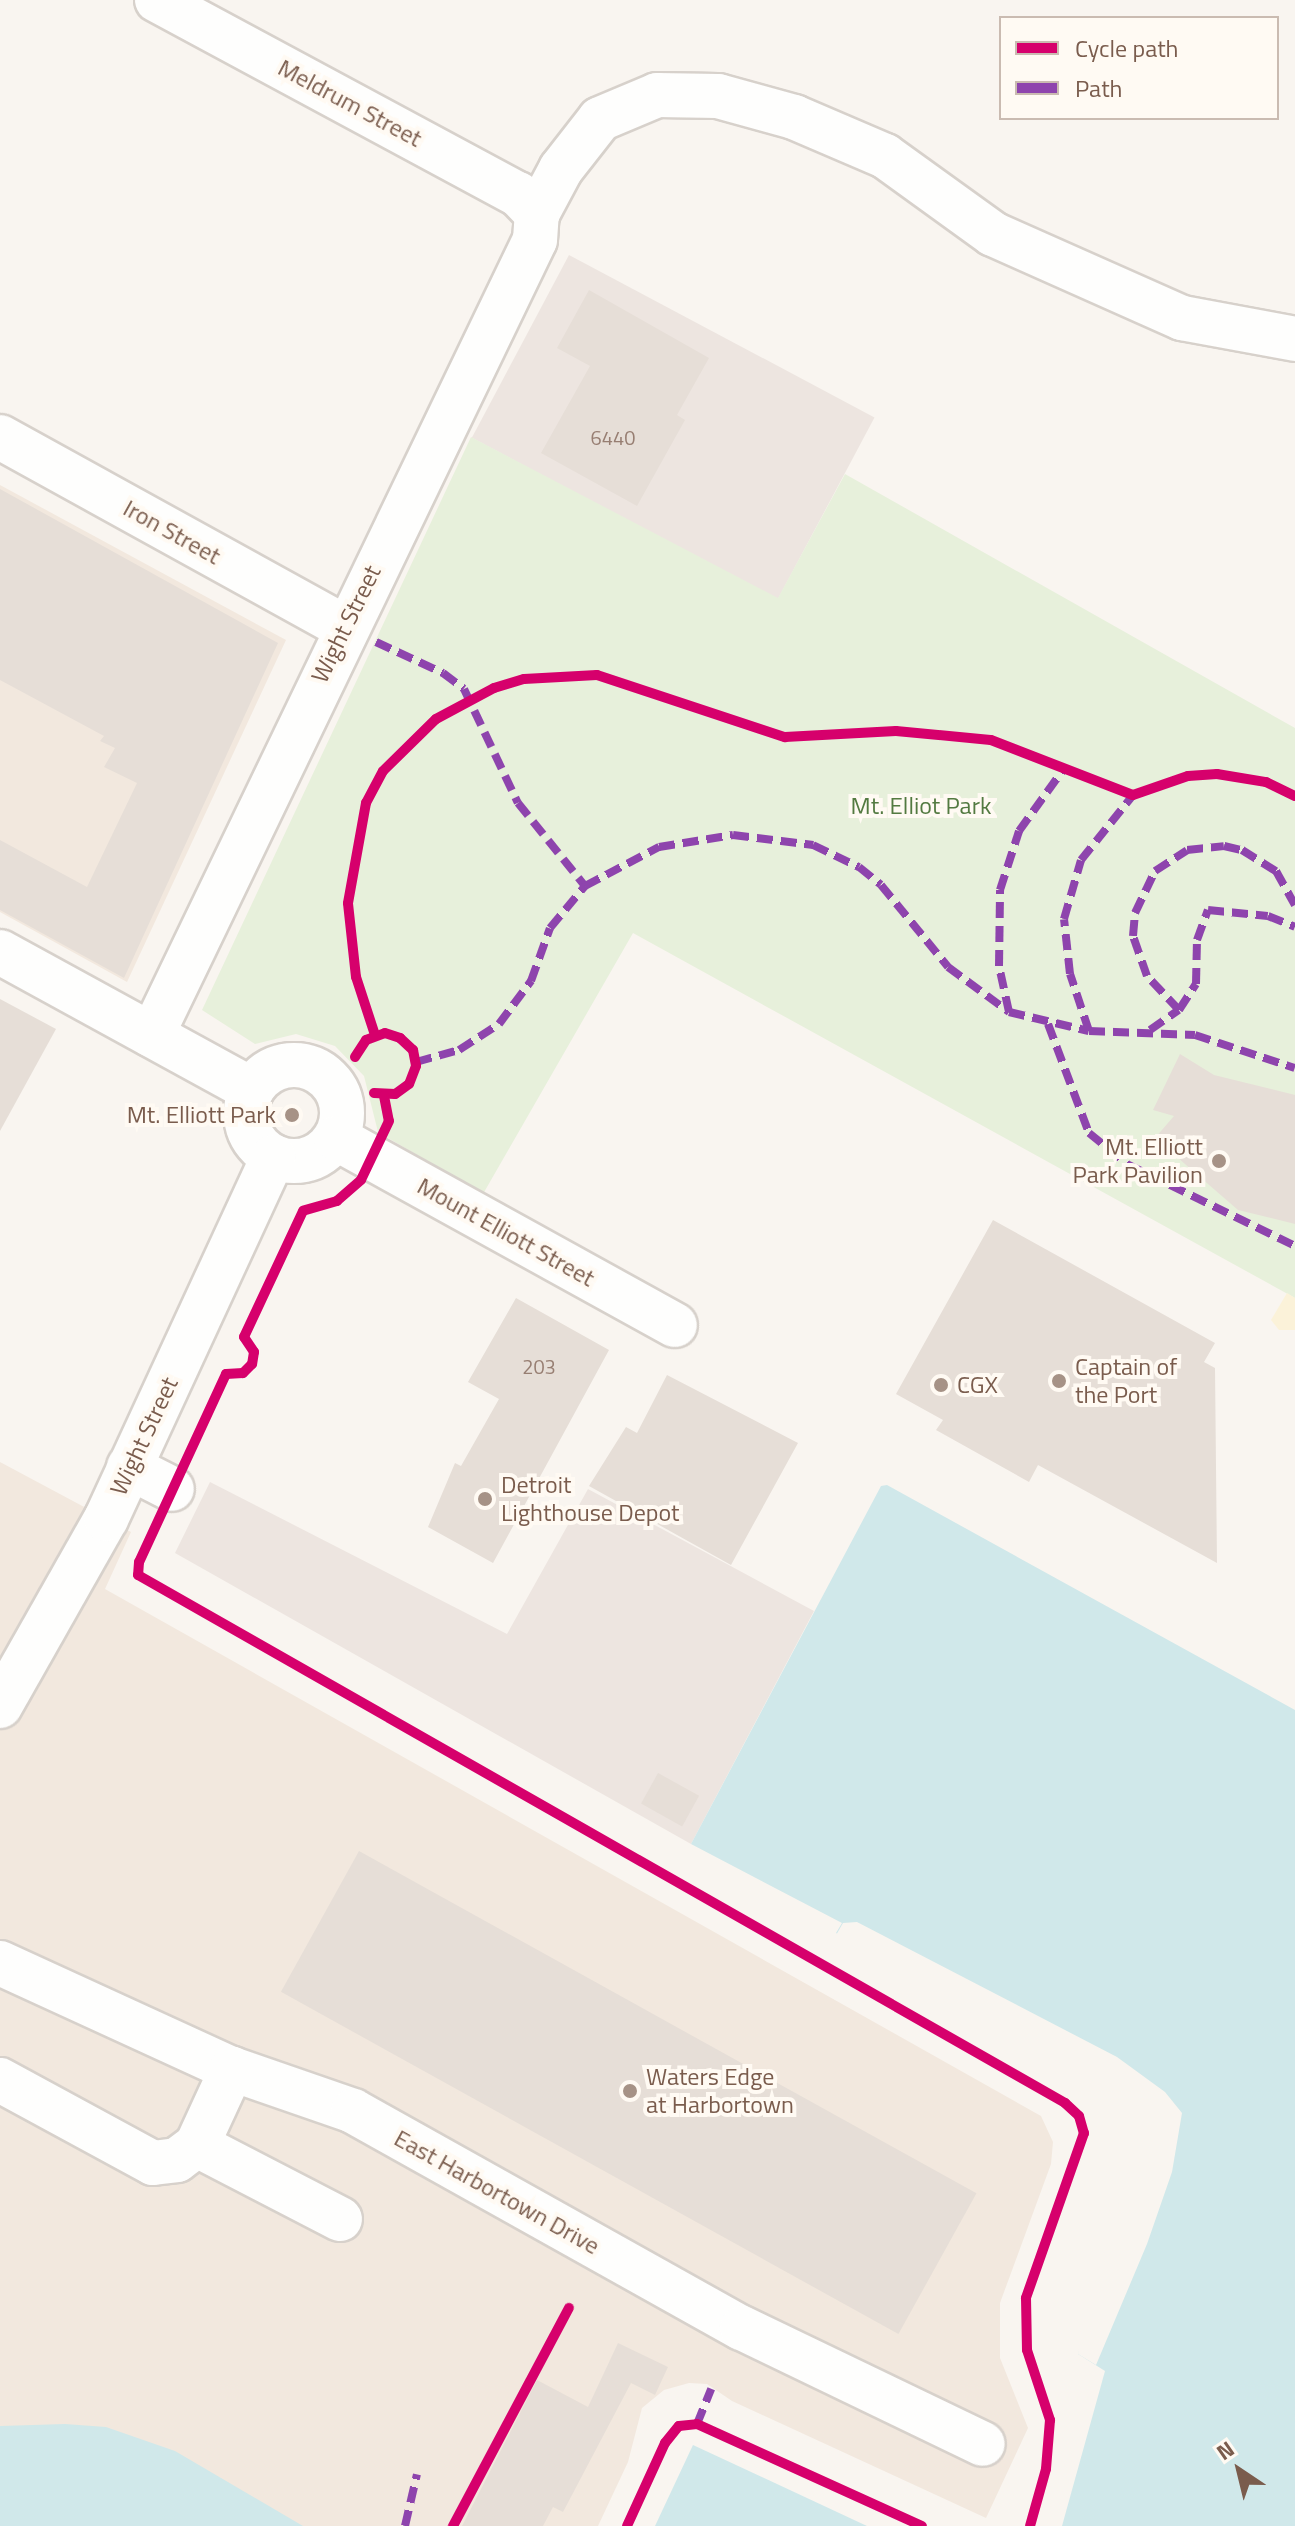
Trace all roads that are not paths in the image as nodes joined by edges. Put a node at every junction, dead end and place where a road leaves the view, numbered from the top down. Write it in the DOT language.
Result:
graph roads {
  1 [pos="157,0"];
  2 [pos="537,214"];
  3 [pos="1295,339"];
  4 [pos="0,437"];
  5 [pos="344,627"];
  6 [pos="0,952"];
  7 [pos="152,1035"];
  8 [pos="252,1090"];
  9 [pos="336,1138"];
  10 [pos="273,1157"];
  11 [pos="675,1325"];
  12 [pos="129,1467"];
  13 [pos="172,1489"];
  14 [pos="0,1706"];
  15 [pos="0,1963"];
  16 [pos="232,2069"];
  17 [pos="0,2080"];
  18 [pos="197,2145"];
  19 [pos="340,2219"];
  20 [pos="983,2444"];
  1 -- 2 [label="street, Meldrum Street"];
  2 -- 3 [label="street, Wight Street"];
  2 -- 5 [label="street, Wight Street"];
  4 -- 5 [label="street, Iron Street"];
  5 -- 7 [label="street, Wight Street"];
  6 -- 7 [label="street"];
  7 -- 8 [label="street"];
  8 -- 9 [label="street"];
  8 -- 10 [label="street"];
  9 -- 10 [label="street"];
  9 -- 11 [label="street, Mount Elliott Street"];
  10 -- 12 [label="street, Wight Street"];
  12 -- 13 [label="street"];
  12 -- 14 [label="street, Wight Street"];
  15 -- 16 [label="street, East Harbortown Drive"];
  16 -- 18 [label="street"];
  16 -- 20 [label="street, East Harbortown Drive"];
  17 -- 18 [label="street"];
  18 -- 19 [label="street"];
}
